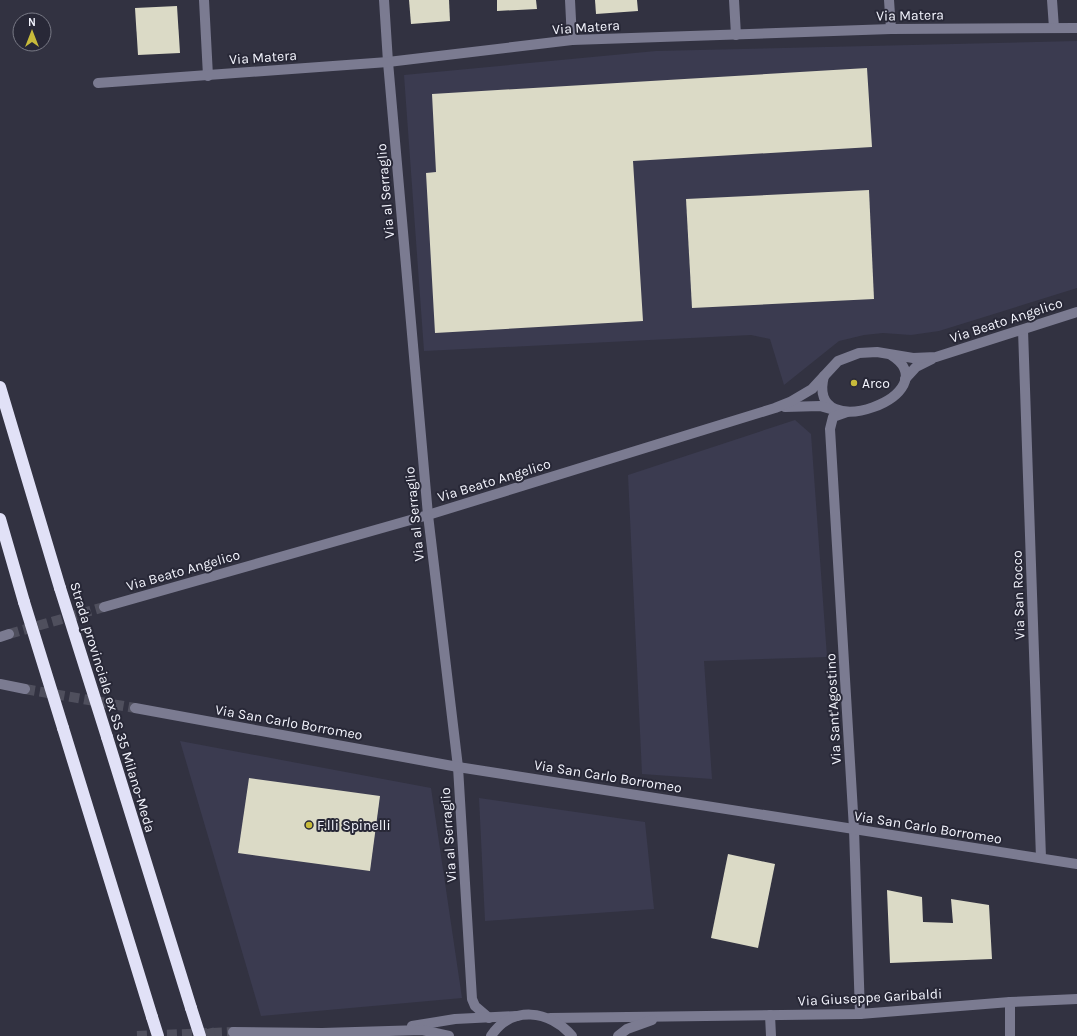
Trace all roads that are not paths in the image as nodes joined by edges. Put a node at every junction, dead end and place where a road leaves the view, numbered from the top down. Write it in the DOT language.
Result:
graph roads {
  1 [pos="204,0"];
  2 [pos="384,0"];
  3 [pos="570,0"];
  4 [pos="734,0"];
  5 [pos="889,0"];
  6 [pos="1052,0"];
  7 [pos="1054,28"];
  8 [pos="1077,28"];
  9 [pos="891,29"];
  10 [pos="736,34"];
  11 [pos="572,40"];
  12 [pos="388,62"];
  13 [pos="208,76"];
  14 [pos="98,83"];
  15 [pos="1077,312"];
  16 [pos="1023,330"];
  17 [pos="889,354"];
  18 [pos="943,355"];
  19 [pos="824,375"];
  20 [pos="905,379"];
  21 [pos="0,386"];
  22 [pos="775,408"];
  23 [pos="842,411"];
  24 [pos="428,515"];
  25 [pos="0,519"];
  26 [pos="104,607"];
  27 [pos="0,684"];
  28 [pos="25,688"];
  29 [pos="135,708"];
  30 [pos="458,767"];
  31 [pos="854,829"];
  32 [pos="1041,858"];
  33 [pos="1077,864"];
  34 [pos="1077,999"];
  35 [pos="1010,1002"];
  36 [pos="860,1014"];
  37 [pos="770,1015"];
  38 [pos="517,1016"];
  39 [pos="663,1017"];
  40 [pos="489,1018"];
  41 [pos="550,1018"];
  42 [pos="397,1030"];
  43 [pos="233,1032"];
  44 [pos="322,1033"];
  45 [pos="158,1036"];
  46 [pos="200,1036"];
  47 [pos="304,1036"];
  48 [pos="449,1036"];
  49 [pos="491,1036"];
  50 [pos="572,1036"];
  51 [pos="618,1036"];
  52 [pos="771,1036"];
  53 [pos="1010,1036"];
  1 -- 13 [label="street"];
  2 -- 12 [label="street, Via al Serraglio"];
  3 -- 11 [label="street"];
  4 -- 10 [label="street"];
  5 -- 9 [label="street"];
  6 -- 7 [label="street"];
  7 -- 8 [label="street, Via Matera"];
  7 -- 9 [label="street, Via Matera"];
  9 -- 10 [label="street, Via Matera"];
  10 -- 11 [label="street, Via Matera"];
  11 -- 12 [label="street, Via Matera"];
  12 -- 13 [label="street, Via Matera"];
  12 -- 24 [label="street, Via al Serraglio"];
  13 -- 14 [label="street, Via Matera"];
  15 -- 16 [label="street, Via Beato Angelico"];
  16 -- 18 [label="street, Via Beato Angelico"];
  16 -- 32 [label="street, Via San Rocco"];
  17 -- 18 [label="street, Via Beato Angelico"];
  17 -- 19 [label="street"];
  17 -- 20 [label="street"];
  18 -- 20 [label="street, Via Beato Angelico"];
  19 -- 22 [label="street, Via Beato Angelico"];
  19 -- 23 [label="street"];
  20 -- 23 [label="street"];
  21 -- 46 [label="highway, Strada provinciale ex SS 35 Milano-Meda, bridge"];
  22 -- 23 [label="street, Via Beato Angelico"];
  22 -- 24 [label="street, Via Beato Angelico"];
  23 -- 31 [label="street, Via Sant'Agostino"];
  24 -- 26 [label="street, Via Beato Angelico"];
  24 -- 30 [label="street, Via al Serraglio"];
  25 -- 45 [label="highway, bridge"];
  27 -- 28 [label="street"];
  29 -- 30 [label="street, Via San Carlo Borromeo"];
  30 -- 31 [label="street, Via San Carlo Borromeo"];
  30 -- 40 [label="street, Via al Serraglio"];
  31 -- 32 [label="street, Via San Carlo Borromeo"];
  31 -- 36 [label="street, Via Sant'Agostino"];
  32 -- 33 [label="street, Via San Carlo Borromeo"];
  34 -- 35 [label="street, Via Giuseppe Garibaldi"];
  35 -- 36 [label="street, Via Giuseppe Garibaldi"];
  35 -- 53 [label="street"];
  36 -- 37 [label="street, Via Giuseppe Garibaldi"];
  37 -- 39 [label="street, Via Giuseppe Garibaldi"];
  37 -- 52 [label="street"];
  38 -- 40 [label="street"];
  38 -- 41 [label="street"];
  38 -- 49 [label="street"];
  39 -- 41 [label="street"];
  39 -- 51 [label="street"];
  40 -- 42 [label="street"];
  41 -- 50 [label="street"];
  42 -- 44 [label="street"];
  42 -- 48 [label="street"];
  43 -- 44 [label="street"];
  44 -- 47 [label="street"];
}
